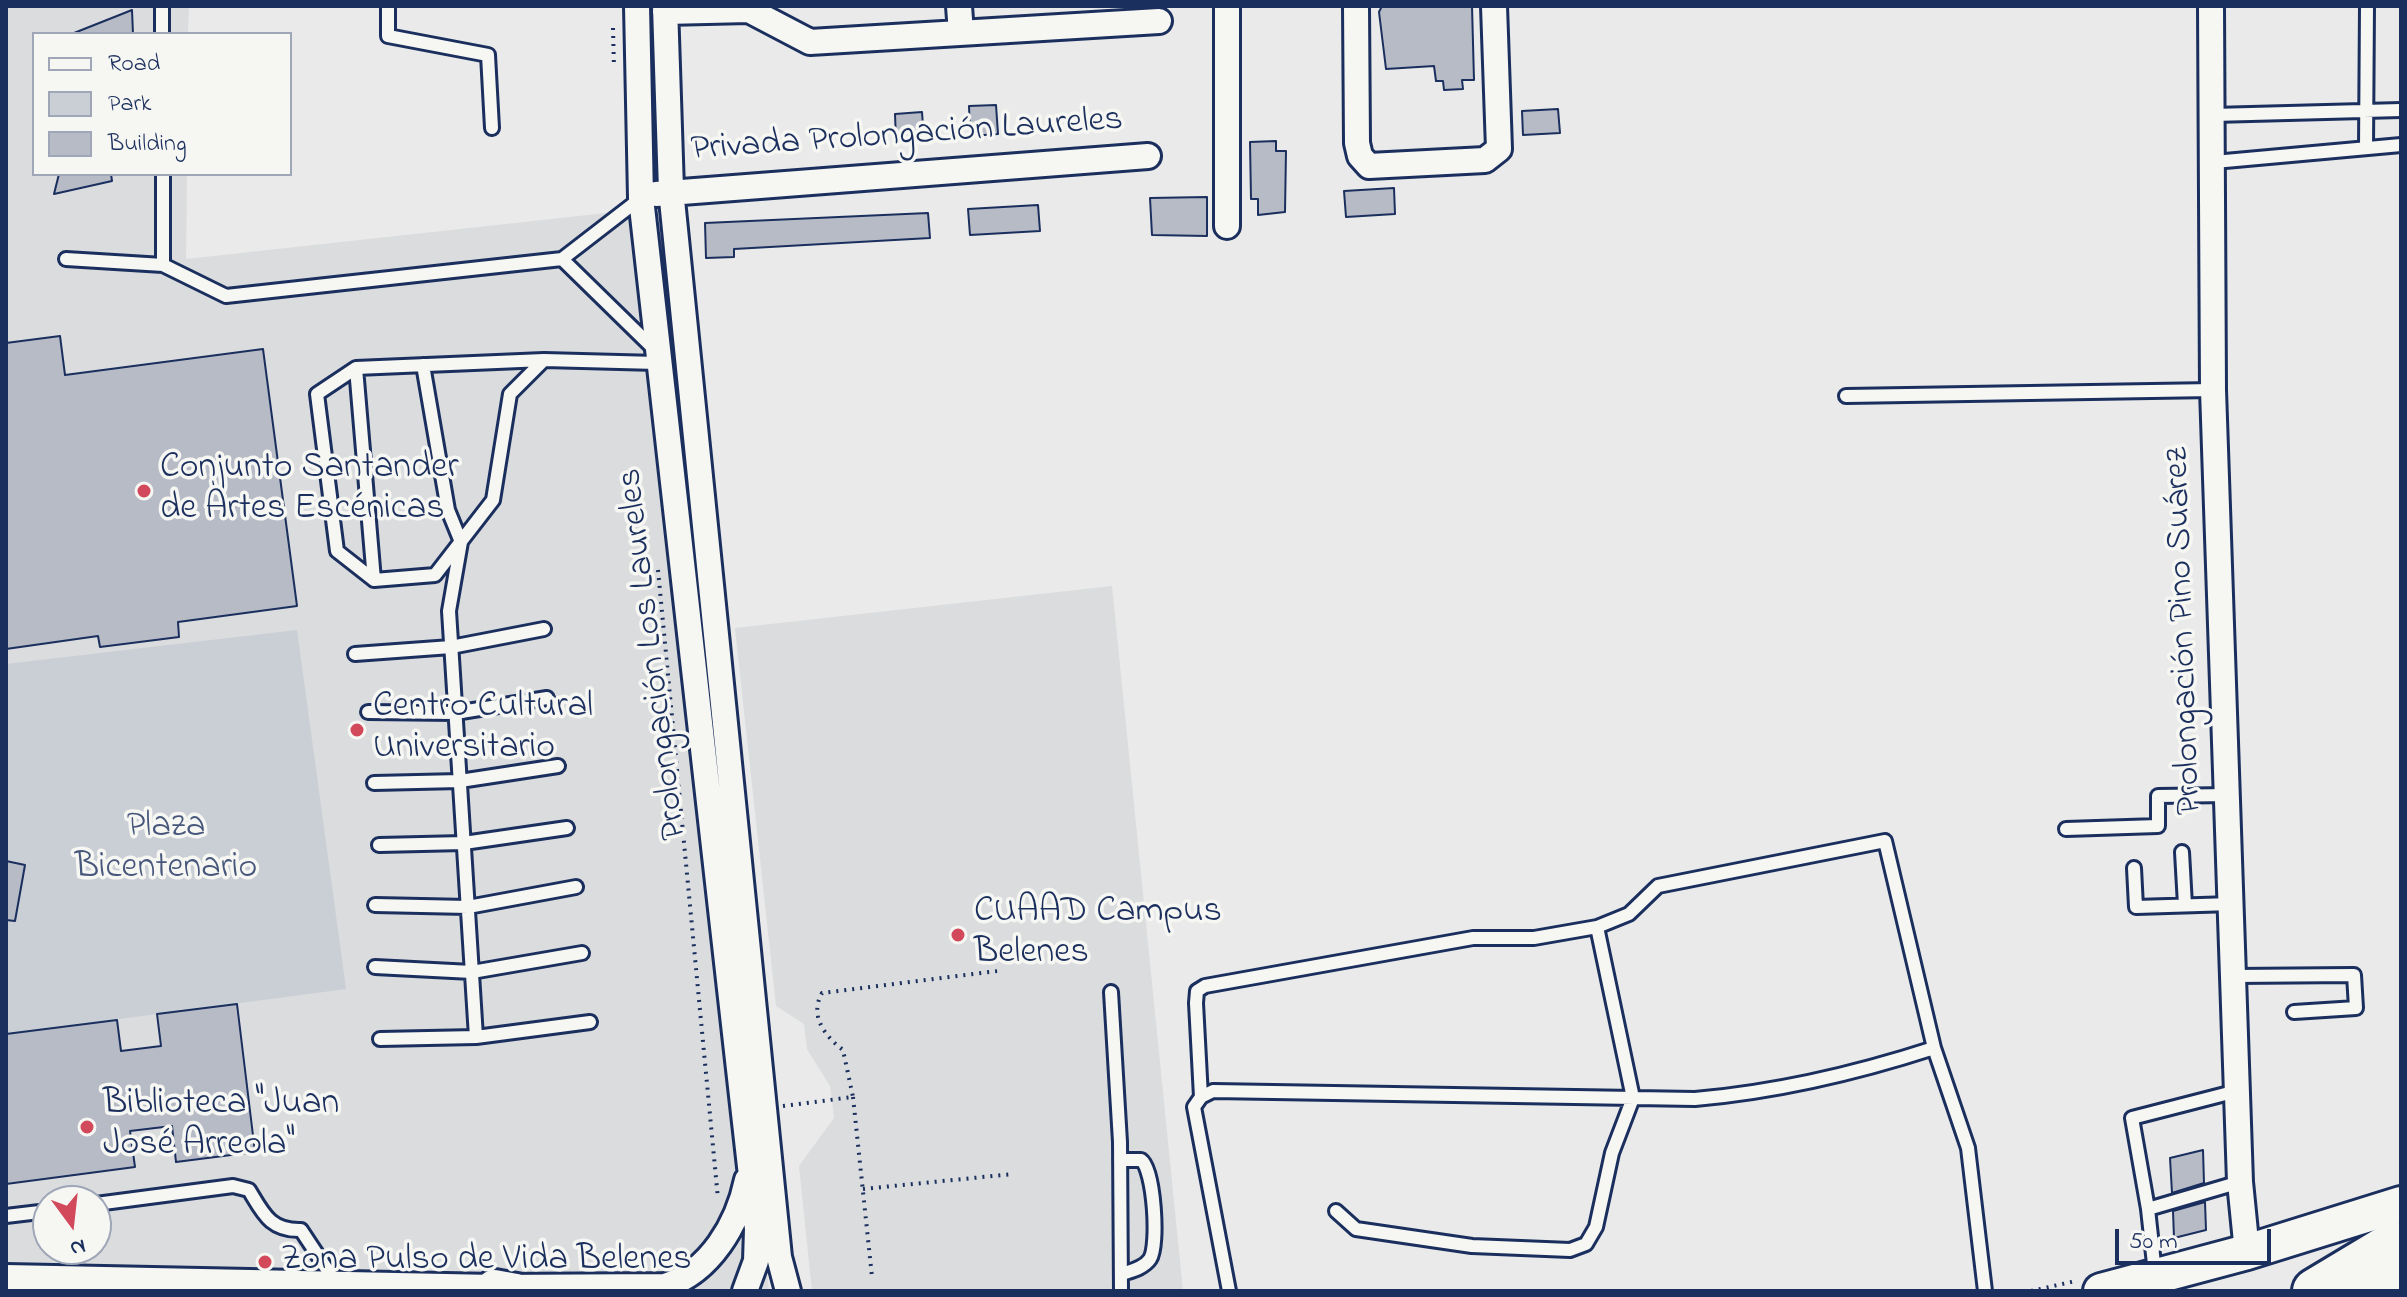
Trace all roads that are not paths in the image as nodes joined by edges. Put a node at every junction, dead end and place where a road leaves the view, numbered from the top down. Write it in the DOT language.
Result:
graph roads {
  1 [pos="162,6"];
  2 [pos="388,6"];
  3 [pos="637,6"];
  4 [pos="959,6"];
  5 [pos="1227,6"];
  6 [pos="1356,6"];
  7 [pos="1494,6"];
  8 [pos="2211,6"];
  9 [pos="2367,6"];
  10 [pos="749,8"];
  11 [pos="665,9"];
  12 [pos="1106,15"];
  13 [pos="1159,21"];
  14 [pos="162,32"];
  15 [pos="961,33"];
  16 [pos="2401,110"];
  17 [pos="2366,112"];
  18 [pos="2213,115"];
  19 [pos="492,128"];
  20 [pos="2401,145"];
  21 [pos="2366,148"];
  22 [pos="1148,156"];
  23 [pos="2214,162"];
  24 [pos="163,176"];
  25 [pos="671,190"];
  26 [pos="641,198"];
  27 [pos="1227,226"];
  28 [pos="66,259"];
  29 [pos="562,259"];
  30 [pos="163,265"];
  31 [pos="657,357"];
  32 [pos="544,360"];
  33 [pos="423,365"];
  34 [pos="356,368"];
  35 [pos="2213,390"];
  36 [pos="1846,396"];
  37 [pos="461,542"];
  38 [pos="374,580"];
  39 [pos="544,629"];
  40 [pos="451,647"];
  41 [pos="703,652"];
  42 [pos="355,654"];
  43 [pos="547,698"];
  44 [pos="368,712"];
  45 [pos="455,713"];
  46 [pos="558,766"];
  47 [pos="460,781"];
  48 [pos="374,783"];
  49 [pos="2229,795"];
  50 [pos="567,828"];
  51 [pos="2066,829"];
  52 [pos="464,843"];
  53 [pos="379,845"];
  54 [pos="2182,852"];
  55 [pos="2134,868"];
  56 [pos="576,887"];
  57 [pos="2232,904"];
  58 [pos="375,905"];
  59 [pos="2185,905"];
  60 [pos="468,907"];
  61 [pos="1597,927"];
  62 [pos="582,953"];
  63 [pos="375,967"];
  64 [pos="472,972"];
  65 [pos="2234,976"];
  66 [pos="1111,992"];
  67 [pos="2294,1012"];
  68 [pos="590,1022"];
  69 [pos="476,1037"];
  70 [pos="380,1039"];
  71 [pos="1934,1048"];
  72 [pos="2237,1091"];
  73 [pos="1201,1097"];
  74 [pos="1633,1098"];
  75 [pos="1120,1160"];
  76 [pos="750,1165"];
  77 [pos="2240,1182"];
  78 [pos="112,1202"];
  79 [pos="2401,1204"];
  80 [pos="2148,1209"];
  81 [pos="1336,1211"];
  82 [pos="32,1213"];
  83 [pos="6,1216"];
  84 [pos="767,1228"];
  85 [pos="2401,1244"];
  86 [pos="2247,1252"];
  87 [pos="1122,1274"];
  88 [pos="6,1277"];
  89 [pos="2155,1277"];
  90 [pos="2401,1280"];
  91 [pos="336,1283"];
  92 [pos="505,1289"];
  93 [pos="745,1291"];
  94 [pos="788,1291"];
  95 [pos="1121,1291"];
  96 [pos="1229,1291"];
  97 [pos="1985,1291"];
  98 [pos="2101,1291"];
  99 [pos="2315,1291"];
  100 [pos="2364,1291"];
  1 -- 14 [label="lane"];
  2 -- 19 [label="lane"];
  3 -- 26 [label="street, Prolongación Los Laureles"];
  4 -- 15 [label="street"];
  5 -- 27 [label="street"];
  6 -- 7 [label="street"];
  8 -- 18 [label="street, Prolongación Pino Suárez"];
  9 -- 17 [label="lane"];
  10 -- 11 [label="street"];
  10 -- 15 [label="street"];
  11 -- 25 [label="street, Prolongación Los Laureles"];
  12 -- 13 [label="street"];
  12 -- 15 [label="street"];
  16 -- 17 [label="lane"];
  17 -- 18 [label="lane"];
  17 -- 21 [label="lane"];
  18 -- 23 [label="street, Prolongación Pino Suárez"];
  20 -- 21 [label="lane"];
  21 -- 23 [label="lane"];
  22 -- 25 [label="street, Privada Prolongación Laureles"];
  23 -- 35 [label="street, Prolongación Pino Suárez"];
  24 -- 30 [label="lane"];
  25 -- 26 [label="street, Privada Prolongación Laureles"];
  25 -- 41 [label="street, Prolongación Los Laureles"];
  26 -- 29 [label="lane"];
  26 -- 31 [label="street, Prolongación Los Laureles"];
  28 -- 30 [label="lane"];
  29 -- 30 [label="lane"];
  29 -- 31 [label="lane"];
  31 -- 32 [label="lane"];
  31 -- 41 [label="street, Prolongación Los Laureles"];
  32 -- 33 [label="lane"];
  32 -- 37 [label="lane"];
  33 -- 34 [label="lane"];
  33 -- 37 [label="lane"];
  34 -- 38 [label="lane"];
  34 -- 38 [label="lane"];
  35 -- 36 [label="lane"];
  35 -- 49 [label="street, Prolongación Pino Suárez"];
  37 -- 38 [label="lane"];
  37 -- 40 [label="lane"];
  39 -- 40 [label="lane"];
  40 -- 42 [label="lane"];
  40 -- 45 [label="lane"];
  41 -- 76 [label="street, Prolongación Los Laureles"];
  41 -- 84 [label="street, Prolongación Los Laureles"];
  43 -- 45 [label="lane"];
  44 -- 45 [label="lane"];
  45 -- 47 [label="lane"];
  46 -- 47 [label="lane"];
  47 -- 48 [label="lane"];
  47 -- 52 [label="lane"];
  49 -- 51 [label="lane"];
  49 -- 57 [label="street, Prolongación Pino Suárez"];
  50 -- 52 [label="lane"];
  52 -- 53 [label="lane"];
  52 -- 60 [label="lane"];
  54 -- 59 [label="lane"];
  55 -- 59 [label="lane"];
  56 -- 60 [label="lane"];
  57 -- 59 [label="lane"];
  57 -- 65 [label="street, Prolongación Pino Suárez"];
  58 -- 60 [label="lane"];
  60 -- 64 [label="lane"];
  61 -- 71 [label="lane"];
  61 -- 73 [label="lane"];
  61 -- 74 [label="lane"];
  62 -- 64 [label="lane"];
  63 -- 64 [label="lane"];
  64 -- 69 [label="lane"];
  65 -- 67 [label="lane"];
  65 -- 72 [label="street, Prolongación Pino Suárez"];
  66 -- 75 [label="lane"];
  68 -- 69 [label="lane"];
  69 -- 70 [label="lane"];
  71 -- 74 [label="lane"];
  71 -- 97 [label="lane"];
  72 -- 77 [label="street, Prolongación Pino Suárez"];
  72 -- 80 [label="lane"];
  73 -- 74 [label="lane"];
  73 -- 96 [label="lane"];
  74 -- 81 [label="lane"];
  75 -- 87 [label="lane"];
  75 -- 87 [label="lane"];
  76 -- 84 [label="street, Prolongación Los Laureles"];
  76 -- 92 [label="street"];
  77 -- 80 [label="lane"];
  77 -- 86 [label="street, Prolongación Pino Suárez"];
  78 -- 91 [label="lane"];
  79 -- 86 [label="main road"];
  80 -- 89 [label="lane"];
  82 -- 83 [label="lane"];
  84 -- 93 [label="street, Prolongación Los Laureles"];
  84 -- 94 [label="street, Prolongación Los Laureles"];
  85 -- 99 [label="highway"];
  86 -- 89 [label="main road"];
  87 -- 95 [label="lane"];
  88 -- 91 [label="street"];
  89 -- 98 [label="main road"];
  90 -- 100 [label="highway"];
  91 -- 92 [label="street"];
}
